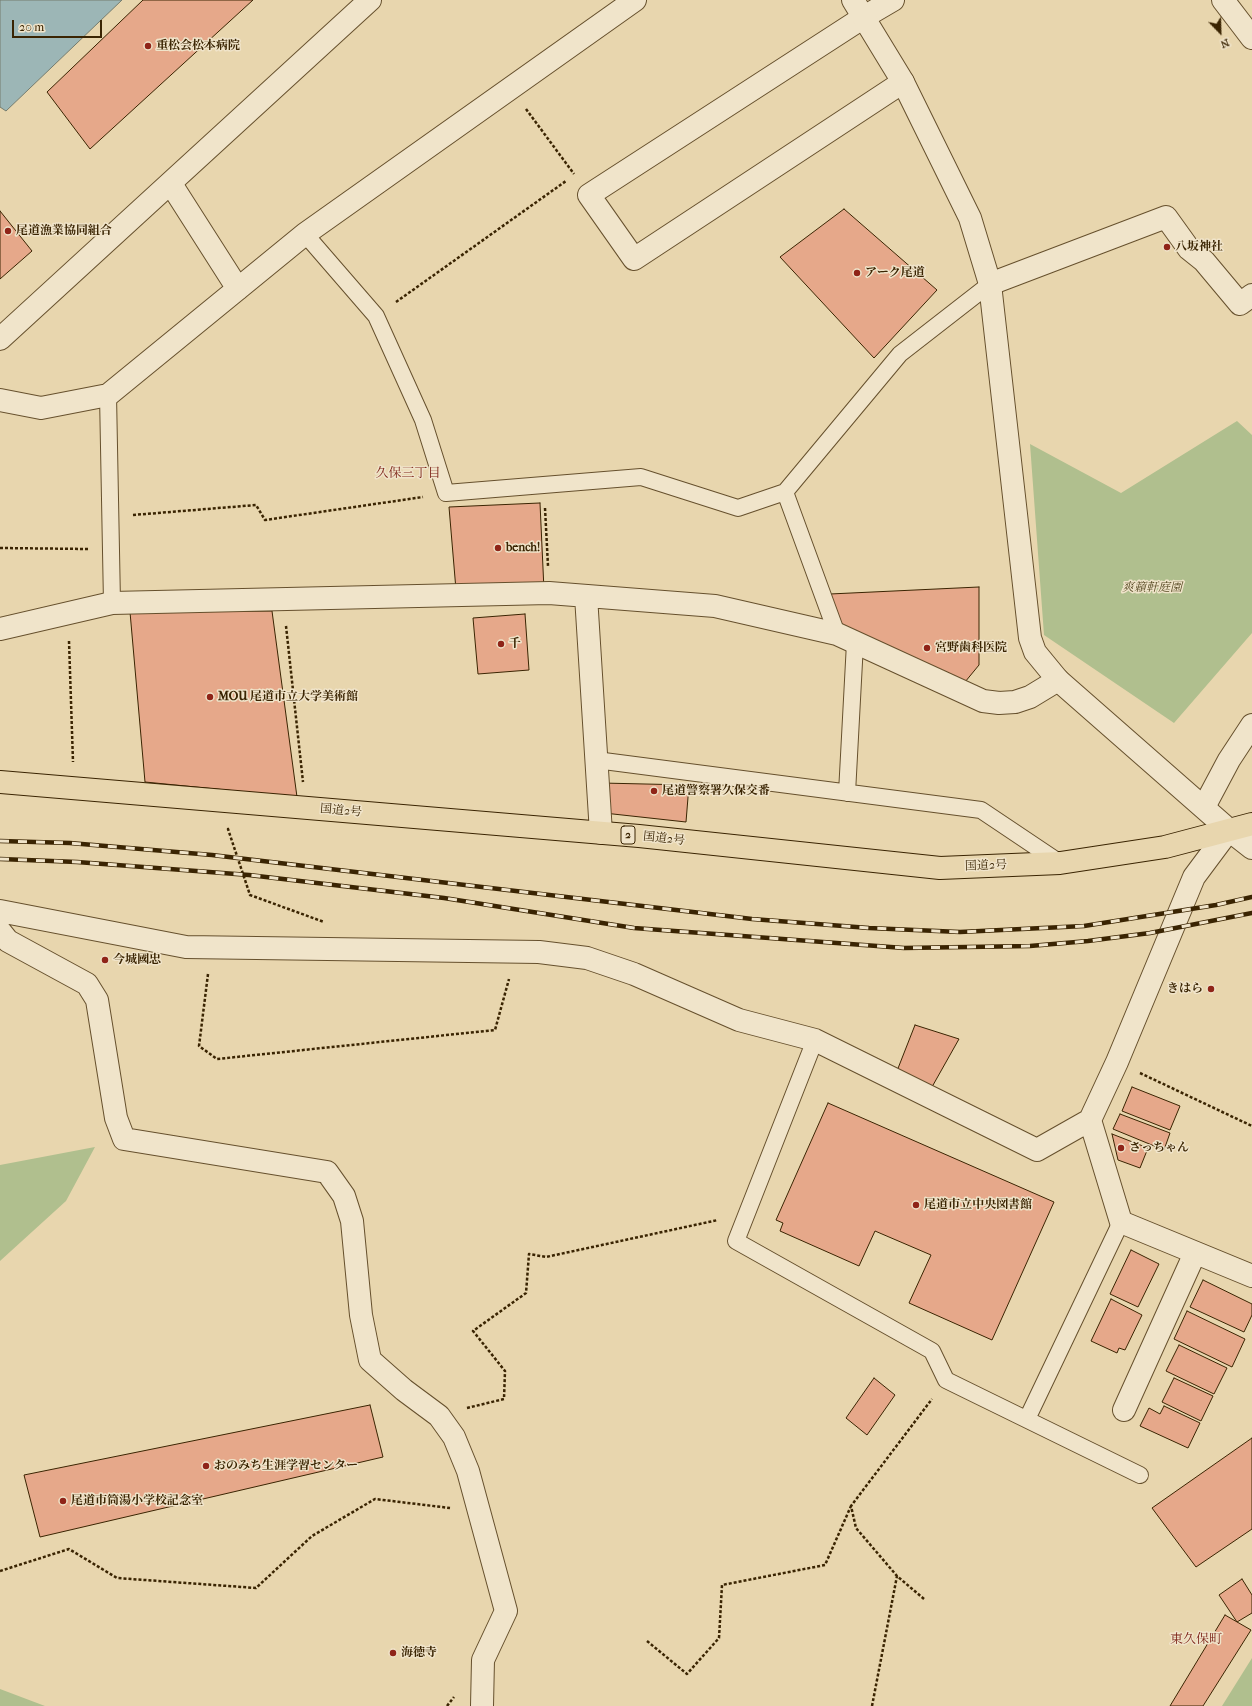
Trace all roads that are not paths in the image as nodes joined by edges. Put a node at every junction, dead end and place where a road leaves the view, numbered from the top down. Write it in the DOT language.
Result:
graph roads {
  1 [pos="370,0"];
  2 [pos="634,0"];
  3 [pos="893,0"];
  4 [pos="1223,0"];
  5 [pos="858,8"];
  6 [pos="1252,38"];
  7 [pos="904,82"];
  8 [pos="171,184"];
  9 [pos="305,234"];
  10 [pos="990,284"];
  11 [pos="238,289"];
  12 [pos="1252,295"];
  13 [pos="0,339"];
  14 [pos="108,395"];
  15 [pos="0,400"];
  16 [pos="785,492"];
  17 [pos="586,596"];
  18 [pos="112,603"];
  19 [pos="0,629"];
  20 [pos="846,638"];
  21 [pos="1058,680"];
  22 [pos="1252,725"];
  23 [pos="596,760"];
  24 [pos="0,782"];
  25 [pos="847,793"];
  26 [pos="1204,807"];
  27 [pos="1252,824"];
  28 [pos="1229,830"];
  29 [pos="601,833"];
  30 [pos="1252,848"];
  31 [pos="1060,863"];
  32 [pos="0,911"];
  33 [pos="0,931"];
  34 [pos="815,1040"];
  35 [pos="1090,1120"];
  36 [pos="1121,1222"];
  37 [pos="1195,1253"];
  38 [pos="1252,1276"];
  39 [pos="1124,1410"];
  40 [pos="1027,1419"];
  41 [pos="1140,1475"];
  42 [pos="482,1706"];
  1 -- 8 [label="street"];
  2 -- 9 [label="street"];
  3 -- 5 [label="street"];
  4 -- 6 [label="street"];
  5 -- 7 [label="street"];
  5 -- 7 [label="street"];
  7 -- 10 [label="street"];
  8 -- 11 [label="street"];
  8 -- 13 [label="street"];
  9 -- 11 [label="street"];
  9 -- 16 [label="lane"];
  10 -- 12 [label="street"];
  10 -- 16 [label="lane"];
  10 -- 21 [label="street"];
  11 -- 14 [label="street"];
  14 -- 15 [label="street"];
  14 -- 18 [label="lane"];
  16 -- 20 [label="lane"];
  17 -- 18 [label="street"];
  17 -- 20 [label="street"];
  17 -- 23 [label="street"];
  18 -- 19 [label="street"];
  20 -- 21 [label="street"];
  20 -- 25 [label="lane"];
  21 -- 26 [label="street"];
  22 -- 26 [label="street"];
  23 -- 25 [label="lane"];
  23 -- 29 [label="street"];
  24 -- 29 [label="highway, 国道2号 / 2"];
  25 -- 31 [label="lane"];
  26 -- 28 [label="street"];
  27 -- 28 [label="highway, 国道2号 / 2"];
  28 -- 30 [label="street"];
  28 -- 31 [label="highway, 国道2号 / 2"];
  28 -- 35 [label="street"];
  29 -- 31 [label="highway, 国道2号 / 2"];
  32 -- 34 [label="street"];
  33 -- 42 [label="street"];
  34 -- 35 [label="street"];
  34 -- 40 [label="lane"];
  35 -- 36 [label="street"];
  36 -- 37 [label="street"];
  36 -- 40 [label="lane"];
  37 -- 38 [label="street"];
  37 -- 39 [label="street"];
  40 -- 41 [label="lane"];
}
